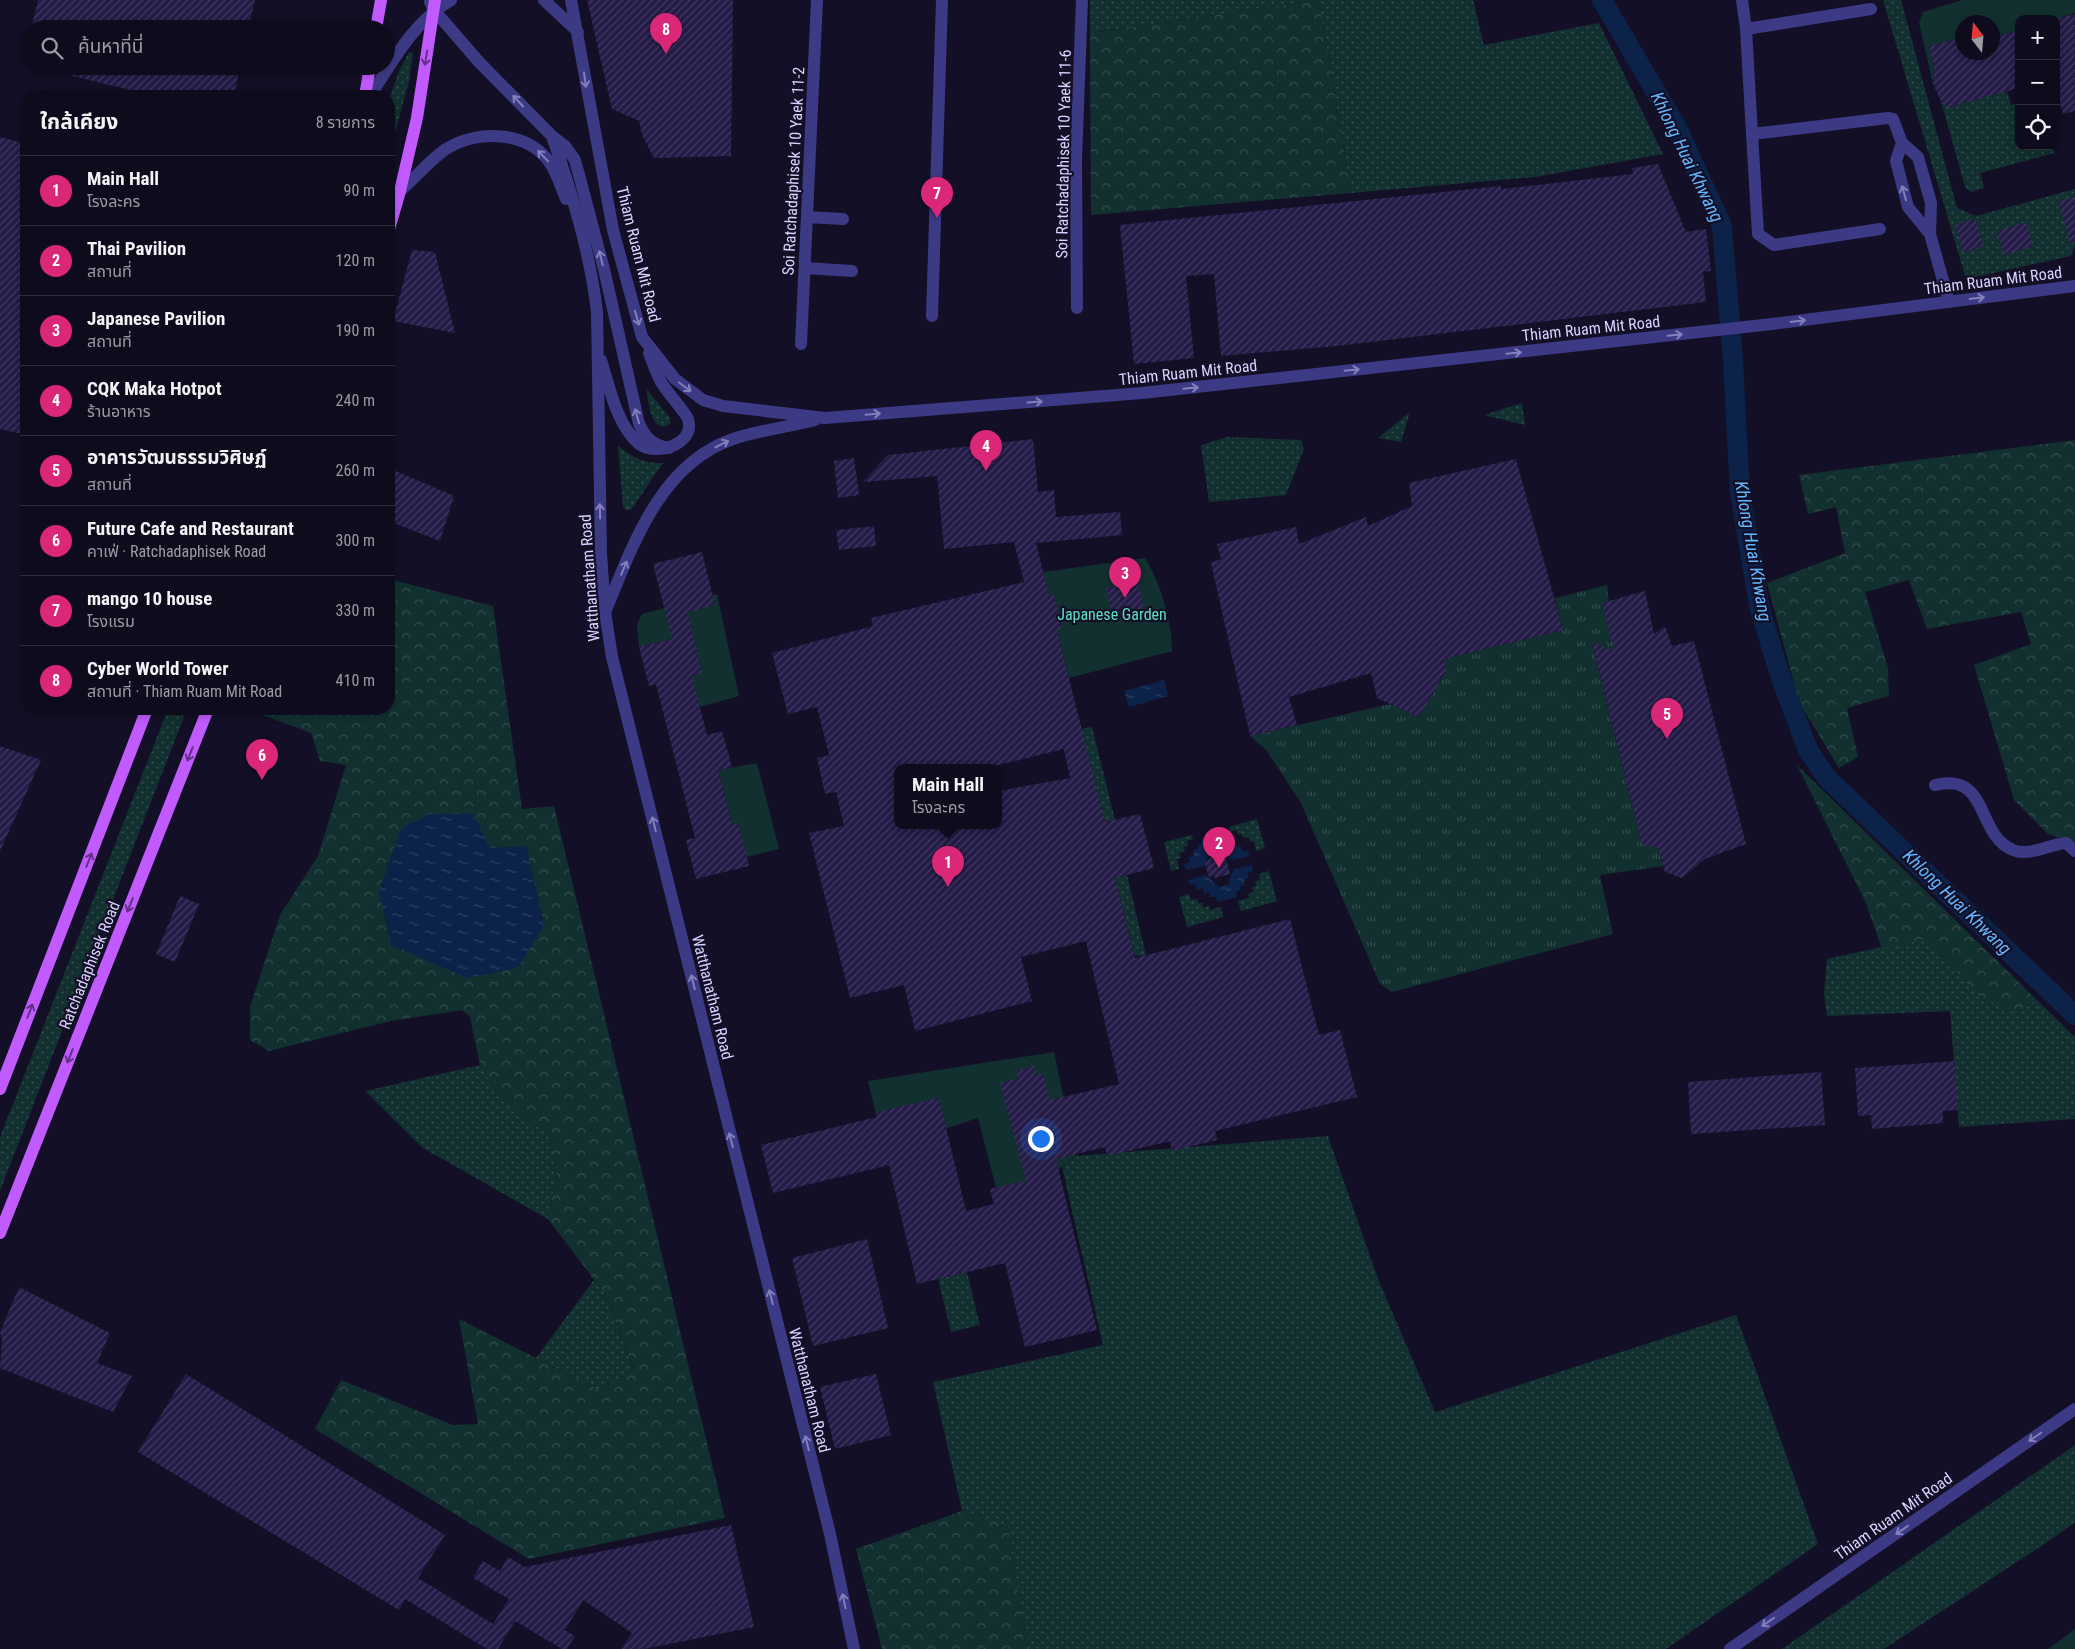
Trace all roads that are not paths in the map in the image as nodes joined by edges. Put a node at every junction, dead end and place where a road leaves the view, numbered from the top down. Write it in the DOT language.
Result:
graph roads {
  1 [pos="381,0"];
  2 [pos="451,0"];
  3 [pos="544,0"];
  4 [pos="571,0"];
  5 [pos="817,0"];
  6 [pos="942,0"];
  7 [pos="1082,0"];
  8 [pos="1742,0"];
  9 [pos="433,3"];
  10 [pos="1871,9"];
  11 [pos="378,20"];
  12 [pos="1746,29"];
  13 [pos="578,32"];
  14 [pos="395,57"];
  15 [pos="369,75"];
  16 [pos="384,75"];
  17 [pos="367,90"];
  18 [pos="374,90"];
  19 [pos="1752,134"];
  20 [pos="552,136"];
  21 [pos="1902,143"];
  22 [pos="400,191"];
  23 [pos="395,209"];
  24 [pos="807,217"];
  25 [pos="843,219"];
  26 [pos="1880,229"];
  27 [pos="580,231"];
  28 [pos="1930,234"];
  29 [pos="805,268"];
  30 [pos="852,271"];
  31 [pos="2075,286"];
  32 [pos="1949,302"];
  33 [pos="1078,308"];
  34 [pos="932,316"];
  35 [pos="642,337"];
  36 [pos="801,344"];
  37 [pos="597,345"];
  38 [pos="824,418"];
  39 [pos="668,448"];
  40 [pos="605,612"];
  41 [pos="146,715"];
  42 [pos="206,715"];
  43 [pos="1935,786"];
  44 [pos="2075,851"];
  45 [pos="0,1089"];
  46 [pos="0,1234"];
  47 [pos="2075,1409"];
  48 [pos="854,1649"];
  49 [pos="1730,1649"];
  1 -- 11 [label="main road"];
  2 -- 9 [label="street"];
  3 -- 13 [label="street"];
  4 -- 13 [label="street, Thiam Ruam Mit Road"];
  5 -- 24 [label="street, Soi Ratchadaphisek 10 Yaek 11-2"];
  6 -- 34 [label="street"];
  7 -- 33 [label="street, Soi Ratchadaphisek 10 Yaek 11-6"];
  8 -- 12 [label="street"];
  9 -- 14 [label="street"];
  20 -- 9 [label="street, one-way"];
  9 -- 22 [label="main road, one-way"];
  10 -- 12 [label="street"];
  12 -- 19 [label="street"];
  13 -- 35 [label="street, Thiam Ruam Mit Road, one-way"];
  15 -- 17 [label="main road"];
  16 -- 18 [label="street"];
  19 -- 21 [label="street"];
  19 -- 26 [label="street"];
  20 -- 27 [label="street"];
  39 -- 20 [label="street, one-way"];
  21 -- 28 [label="street"];
  28 -- 21 [label="street, one-way"];
  22 -- 23 [label="main road"];
  27 -- 22 [label="street, one-way"];
  24 -- 25 [label="street"];
  24 -- 29 [label="street, Soi Ratchadaphisek 10 Yaek 11-2"];
  27 -- 37 [label="street"];
  28 -- 32 [label="street"];
  29 -- 30 [label="street"];
  29 -- 36 [label="street, Soi Ratchadaphisek 10 Yaek 11-2"];
  32 -- 31 [label="street, Thiam Ruam Mit Road, one-way"];
  38 -- 32 [label="street, Thiam Ruam Mit Road, one-way"];
  35 -- 38 [label="street, Thiam Ruam Mit Road, one-way"];
  35 -- 39 [label="street"];
  37 -- 39 [label="street"];
  40 -- 37 [label="street, Watthanatham Road, one-way"];
  40 -- 38 [label="street, one-way"];
  48 -- 40 [label="street, Watthanatham Road, one-way"];
  45 -- 41 [label="main road, one-way"];
  42 -- 46 [label="main road, Ratchadaphisek Road, one-way"];
  43 -- 44 [label="street"];
  47 -- 49 [label="street, Thiam Ruam Mit Road, one-way"];
}
